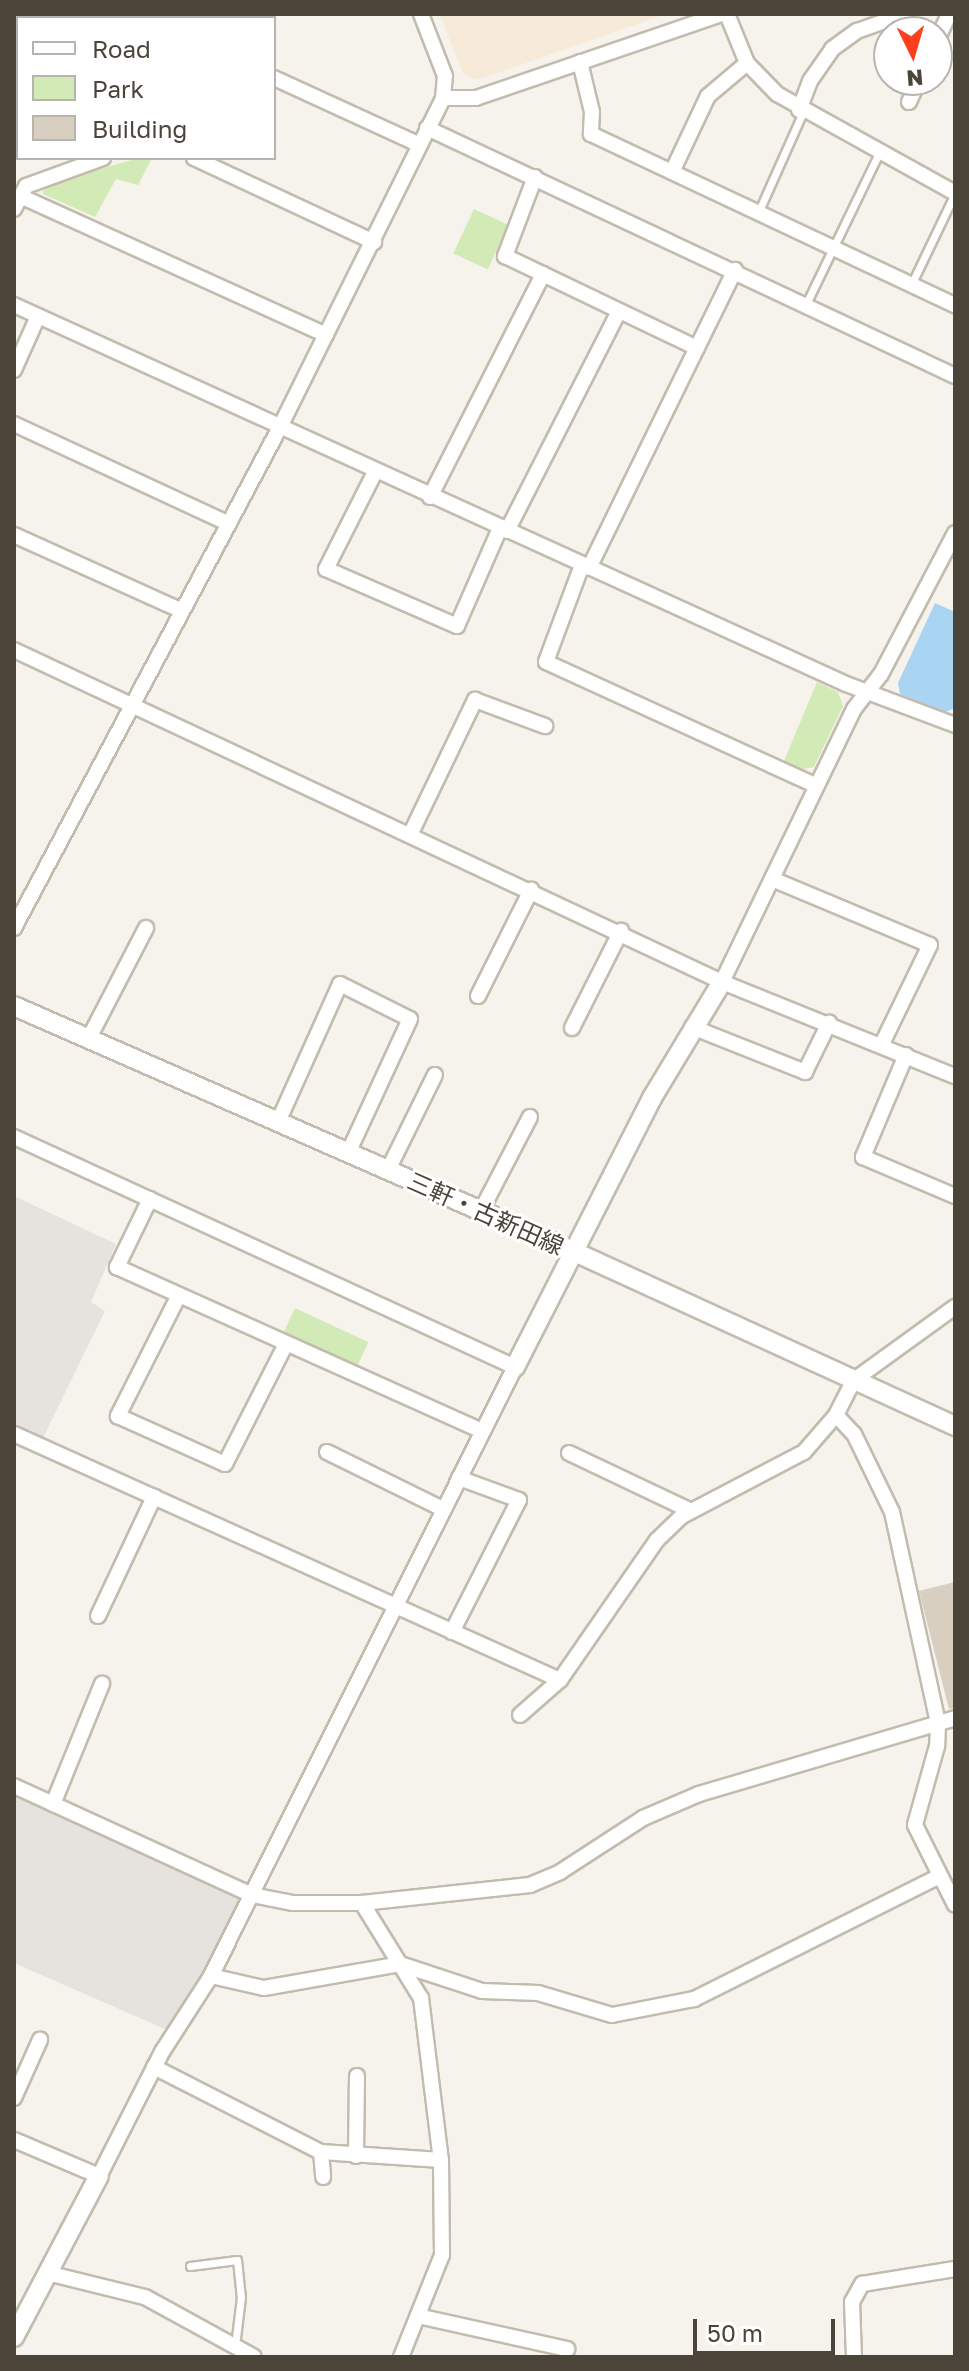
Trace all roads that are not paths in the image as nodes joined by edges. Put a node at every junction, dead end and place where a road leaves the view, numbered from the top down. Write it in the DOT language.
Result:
graph roads {
  1 [pos="421,14"];
  2 [pos="725,14"];
  3 [pos="905,14"];
  4 [pos="580,62"];
  5 [pos="747,63"];
  6 [pos="276,79"];
  7 [pos="912,96"];
  8 [pos="443,98"];
  9 [pos="909,102"];
  10 [pos="801,111"];
  11 [pos="427,128"];
  12 [pos="418,144"];
  13 [pos="879,153"];
  14 [pos="98,160"];
  15 [pos="200,160"];
  16 [pos="672,172"];
  17 [pos="535,177"];
  18 [pos="955,193"];
  19 [pos="17,202"];
  20 [pos="758,213"];
  21 [pos="374,242"];
  22 [pos="832,248"];
  23 [pos="735,270"];
  24 [pos="543,274"];
  25 [pos="911,285"];
  26 [pos="806,304"];
  27 [pos="14,305"];
  28 [pos="955,305"];
  29 [pos="619,311"];
  30 [pos="38,316"];
  31 [pos="326,335"];
  32 [pos="697,348"];
  33 [pos="14,370"];
  34 [pos="955,376"];
  35 [pos="14,424"];
  36 [pos="279,429"];
  37 [pos="375,472"];
  38 [pos="430,497"];
  39 [pos="227,523"];
  40 [pos="504,530"];
  41 [pos="955,533"];
  42 [pos="14,535"];
  43 [pos="586,566"];
  44 [pos="180,610"];
  45 [pos="14,650"];
  46 [pos="868,691"];
  47 [pos="129,703"];
  48 [pos="955,725"];
  49 [pos="545,726"];
  50 [pos="815,785"];
  51 [pos="411,833"];
  52 [pos="772,879"];
  53 [pos="531,890"];
  54 [pos="14,928"];
  55 [pos="146,928"];
  56 [pos="621,931"];
  57 [pos="722,982"];
  58 [pos="478,996"];
  59 [pos="14,1006"];
  60 [pos="829,1023"];
  61 [pos="692,1027"];
  62 [pos="572,1028"];
  63 [pos="89,1038"];
  64 [pos="882,1044"];
  65 [pos="906,1055"];
  66 [pos="435,1075"];
  67 [pos="955,1076"];
  68 [pos="530,1117"];
  69 [pos="278,1122"];
  70 [pos="14,1137"];
  71 [pos="348,1153"];
  72 [pos="388,1170"];
  73 [pos="955,1196"];
  74 [pos="150,1199"];
  75 [pos="481,1211"];
  76 [pos="577,1253"];
  77 [pos="179,1295"];
  78 [pos="955,1307"];
  79 [pos="286,1344"];
  80 [pos="515,1367"];
  81 [pos="854,1380"];
  82 [pos="836,1415"];
  83 [pos="955,1426"];
  84 [pos="482,1431"];
  85 [pos="14,1434"];
  86 [pos="327,1452"];
  87 [pos="569,1453"];
  88 [pos="459,1478"];
  89 [pos="154,1497"];
  90 [pos="443,1509"];
  91 [pos="691,1511"];
  92 [pos="396,1609"];
  93 [pos="98,1616"];
  94 [pos="452,1632"];
  95 [pos="560,1680"];
  96 [pos="102,1684"];
  97 [pos="520,1715"];
  98 [pos="955,1718"];
  99 [pos="938,1723"];
  100 [pos="14,1786"];
  101 [pos="53,1804"];
  102 [pos="940,1876"];
  103 [pos="252,1895"];
  104 [pos="362,1903"];
  105 [pos="955,1905"];
  106 [pos="400,1964"];
  107 [pos="211,1976"];
  108 [pos="40,2040"];
  109 [pos="154,2067"];
  110 [pos="357,2076"];
  111 [pos="14,2098"];
  112 [pos="14,2140"];
  113 [pos="321,2152"];
  114 [pos="356,2156"];
  115 [pos="441,2160"];
  116 [pos="99,2176"];
  117 [pos="323,2177"];
  118 [pos="190,2266"];
  119 [pos="955,2269"];
  120 [pos="47,2273"];
  121 [pos="418,2316"];
  122 [pos="14,2337"];
  123 [pos="235,2346"];
  124 [pos="567,2349"];
  125 [pos="254,2357"];
  126 [pos="401,2357"];
  127 [pos="854,2357"];
  1 -- 8 [label="street"];
  2 -- 4 [label="street"];
  2 -- 5 [label="street"];
  3 -- 10 [label="street"];
  4 -- 8 [label="street"];
  4 -- 16 [label="street"];
  5 -- 10 [label="street"];
  5 -- 16 [label="street"];
  6 -- 12 [label="street"];
  7 -- 9 [label="street"];
  8 -- 11 [label="street"];
  10 -- 13 [label="street"];
  10 -- 20 [label="lane"];
  11 -- 12 [label="street"];
  11 -- 17 [label="street"];
  12 -- 21 [label="street"];
  13 -- 18 [label="street"];
  13 -- 22 [label="lane"];
  14 -- 19 [label="street"];
  15 -- 21 [label="street"];
  16 -- 20 [label="street"];
  17 -- 23 [label="street"];
  17 -- 24 [label="street"];
  18 -- 25 [label="lane"];
  19 -- 31 [label="street"];
  20 -- 22 [label="street"];
  21 -- 31 [label="street"];
  22 -- 25 [label="street"];
  22 -- 26 [label="lane"];
  23 -- 26 [label="street"];
  23 -- 32 [label="street"];
  24 -- 29 [label="street"];
  24 -- 38 [label="street"];
  25 -- 28 [label="street"];
  26 -- 34 [label="street"];
  27 -- 30 [label="street"];
  29 -- 32 [label="street"];
  29 -- 40 [label="street"];
  30 -- 33 [label="street"];
  30 -- 36 [label="street"];
  31 -- 36 [label="street"];
  32 -- 43 [label="street"];
  35 -- 39 [label="street"];
  36 -- 37 [label="street"];
  36 -- 39 [label="street"];
  37 -- 38 [label="street"];
  37 -- 40 [label="street"];
  38 -- 40 [label="street"];
  39 -- 44 [label="street"];
  40 -- 43 [label="street"];
  41 -- 46 [label="street"];
  42 -- 44 [label="street"];
  43 -- 46 [label="street"];
  43 -- 50 [label="street"];
  44 -- 47 [label="street"];
  45 -- 47 [label="street"];
  46 -- 48 [label="street"];
  46 -- 50 [label="street"];
  47 -- 51 [label="street"];
  47 -- 54 [label="street"];
  49 -- 51 [label="street"];
  50 -- 52 [label="street"];
  51 -- 53 [label="street"];
  52 -- 57 [label="street"];
  52 -- 64 [label="street"];
  53 -- 56 [label="street"];
  53 -- 58 [label="street"];
  55 -- 63 [label="street"];
  56 -- 57 [label="street"];
  56 -- 62 [label="street"];
  57 -- 60 [label="street"];
  57 -- 61 [label="street"];
  59 -- 63 [label="street, 三軒・古新田線"];
  60 -- 61 [label="street"];
  60 -- 64 [label="street"];
  61 -- 76 [label="street"];
  63 -- 69 [label="street, 三軒・古新田線"];
  64 -- 65 [label="street"];
  65 -- 67 [label="street"];
  65 -- 73 [label="street"];
  66 -- 72 [label="street"];
  68 -- 75 [label="street"];
  69 -- 71 [label="street, 三軒・古新田線"];
  69 -- 71 [label="street"];
  70 -- 74 [label="street"];
  71 -- 72 [label="street, 三軒・古新田線"];
  72 -- 75 [label="street, 三軒・古新田線"];
  74 -- 77 [label="street"];
  74 -- 80 [label="street"];
  75 -- 76 [label="street, 三軒・古新田線"];
  76 -- 80 [label="street"];
  76 -- 81 [label="street, 三軒・古新田線"];
  77 -- 79 [label="street"];
  77 -- 79 [label="street"];
  78 -- 81 [label="street"];
  79 -- 84 [label="street"];
  80 -- 84 [label="street"];
  81 -- 82 [label="street"];
  81 -- 83 [label="street, 三軒・古新田線"];
  82 -- 91 [label="street"];
  82 -- 99 [label="street"];
  84 -- 88 [label="street"];
  85 -- 89 [label="street"];
  86 -- 90 [label="street"];
  87 -- 91 [label="street"];
  88 -- 90 [label="street"];
  88 -- 94 [label="street"];
  89 -- 92 [label="street"];
  89 -- 93 [label="street"];
  90 -- 92 [label="street"];
  91 -- 95 [label="street"];
  92 -- 94 [label="street"];
  92 -- 103 [label="street"];
  94 -- 95 [label="street"];
  95 -- 97 [label="street"];
  96 -- 101 [label="street"];
  98 -- 99 [label="street"];
  99 -- 102 [label="street"];
  99 -- 104 [label="street"];
  100 -- 101 [label="street"];
  101 -- 103 [label="street"];
  102 -- 105 [label="street"];
  102 -- 106 [label="street"];
  103 -- 104 [label="street"];
  103 -- 107 [label="street"];
  104 -- 106 [label="street"];
  106 -- 107 [label="street"];
  106 -- 115 [label="street"];
  107 -- 109 [label="street"];
  108 -- 111 [label="street"];
  109 -- 113 [label="street"];
  109 -- 116 [label="street"];
  110 -- 114 [label="street"];
  112 -- 116 [label="street"];
  113 -- 114 [label="street"];
  113 -- 117 [label="street"];
  114 -- 115 [label="street"];
  115 -- 121 [label="street"];
  116 -- 120 [label="street"];
  118 -- 123 [label="lane"];
  119 -- 127 [label="street"];
  120 -- 122 [label="street"];
  120 -- 123 [label="street"];
  121 -- 124 [label="street"];
  121 -- 126 [label="street"];
  123 -- 125 [label="street"];
}
